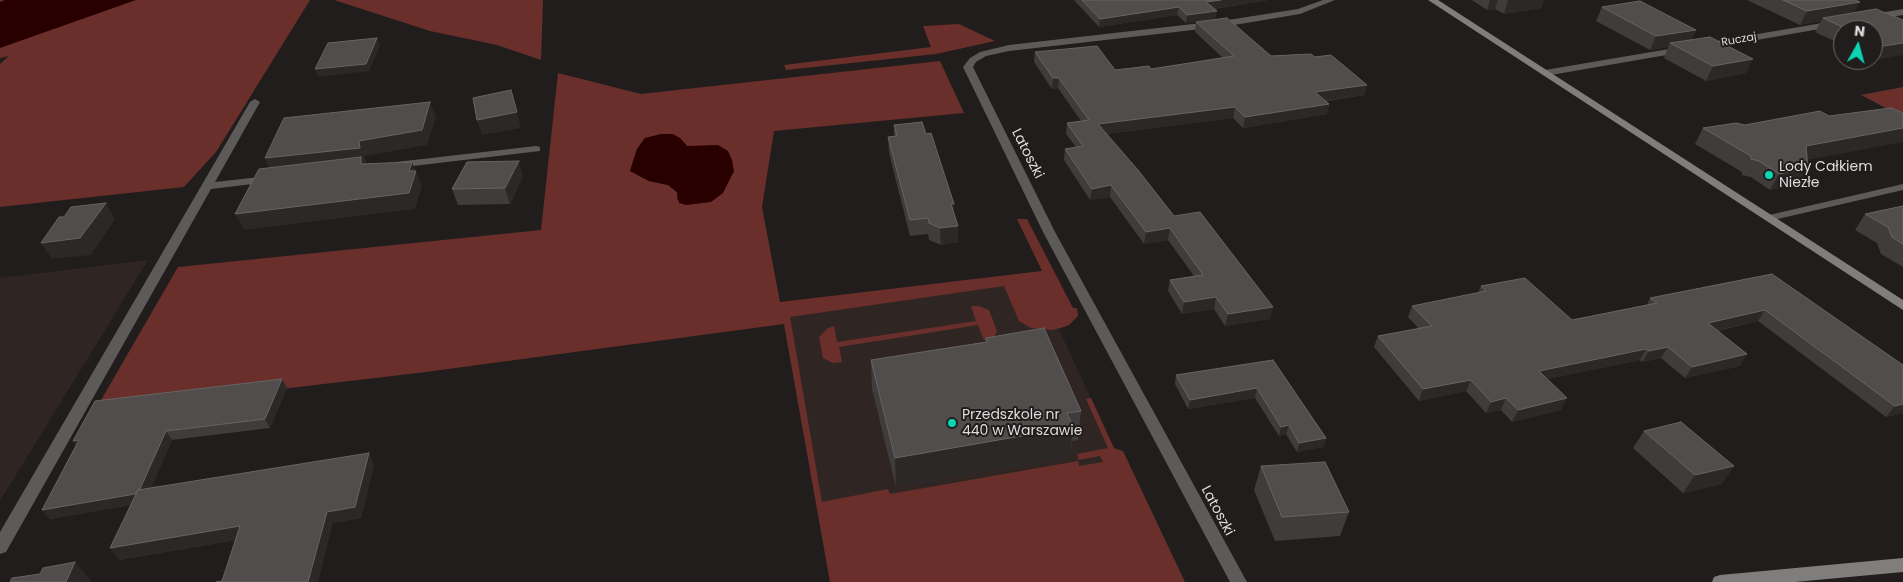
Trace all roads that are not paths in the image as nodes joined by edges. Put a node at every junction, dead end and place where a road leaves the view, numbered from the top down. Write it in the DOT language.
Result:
graph roads {
  1 [pos="1332,0"];
  2 [pos="1432,0"];
  3 [pos="1903,12"];
  4 [pos="1864,19"];
  5 [pos="1833,24"];
  6 [pos="1545,73"];
  7 [pos="256,102"];
  8 [pos="536,149"];
  9 [pos="389,166"];
  10 [pos="281,178"];
  11 [pos="207,186"];
  12 [pos="1903,188"];
  13 [pos="1769,218"];
  14 [pos="1903,306"];
  15 [pos="0,547"];
  16 [pos="1903,565"];
  17 [pos="1239,582"];
  18 [pos="1720,582"];
  1 -- 17 [label="street, Latoszki"];
  2 -- 6 [label="street"];
  3 -- 4 [label="street"];
  5 -- 6 [label="street, Ruczaj"];
  6 -- 13 [label="street"];
  7 -- 11 [label="street"];
  8 -- 9 [label="street"];
  10 -- 11 [label="street"];
  11 -- 15 [label="street"];
  12 -- 13 [label="street"];
  13 -- 14 [label="street"];
  16 -- 18 [label="street"];
}
